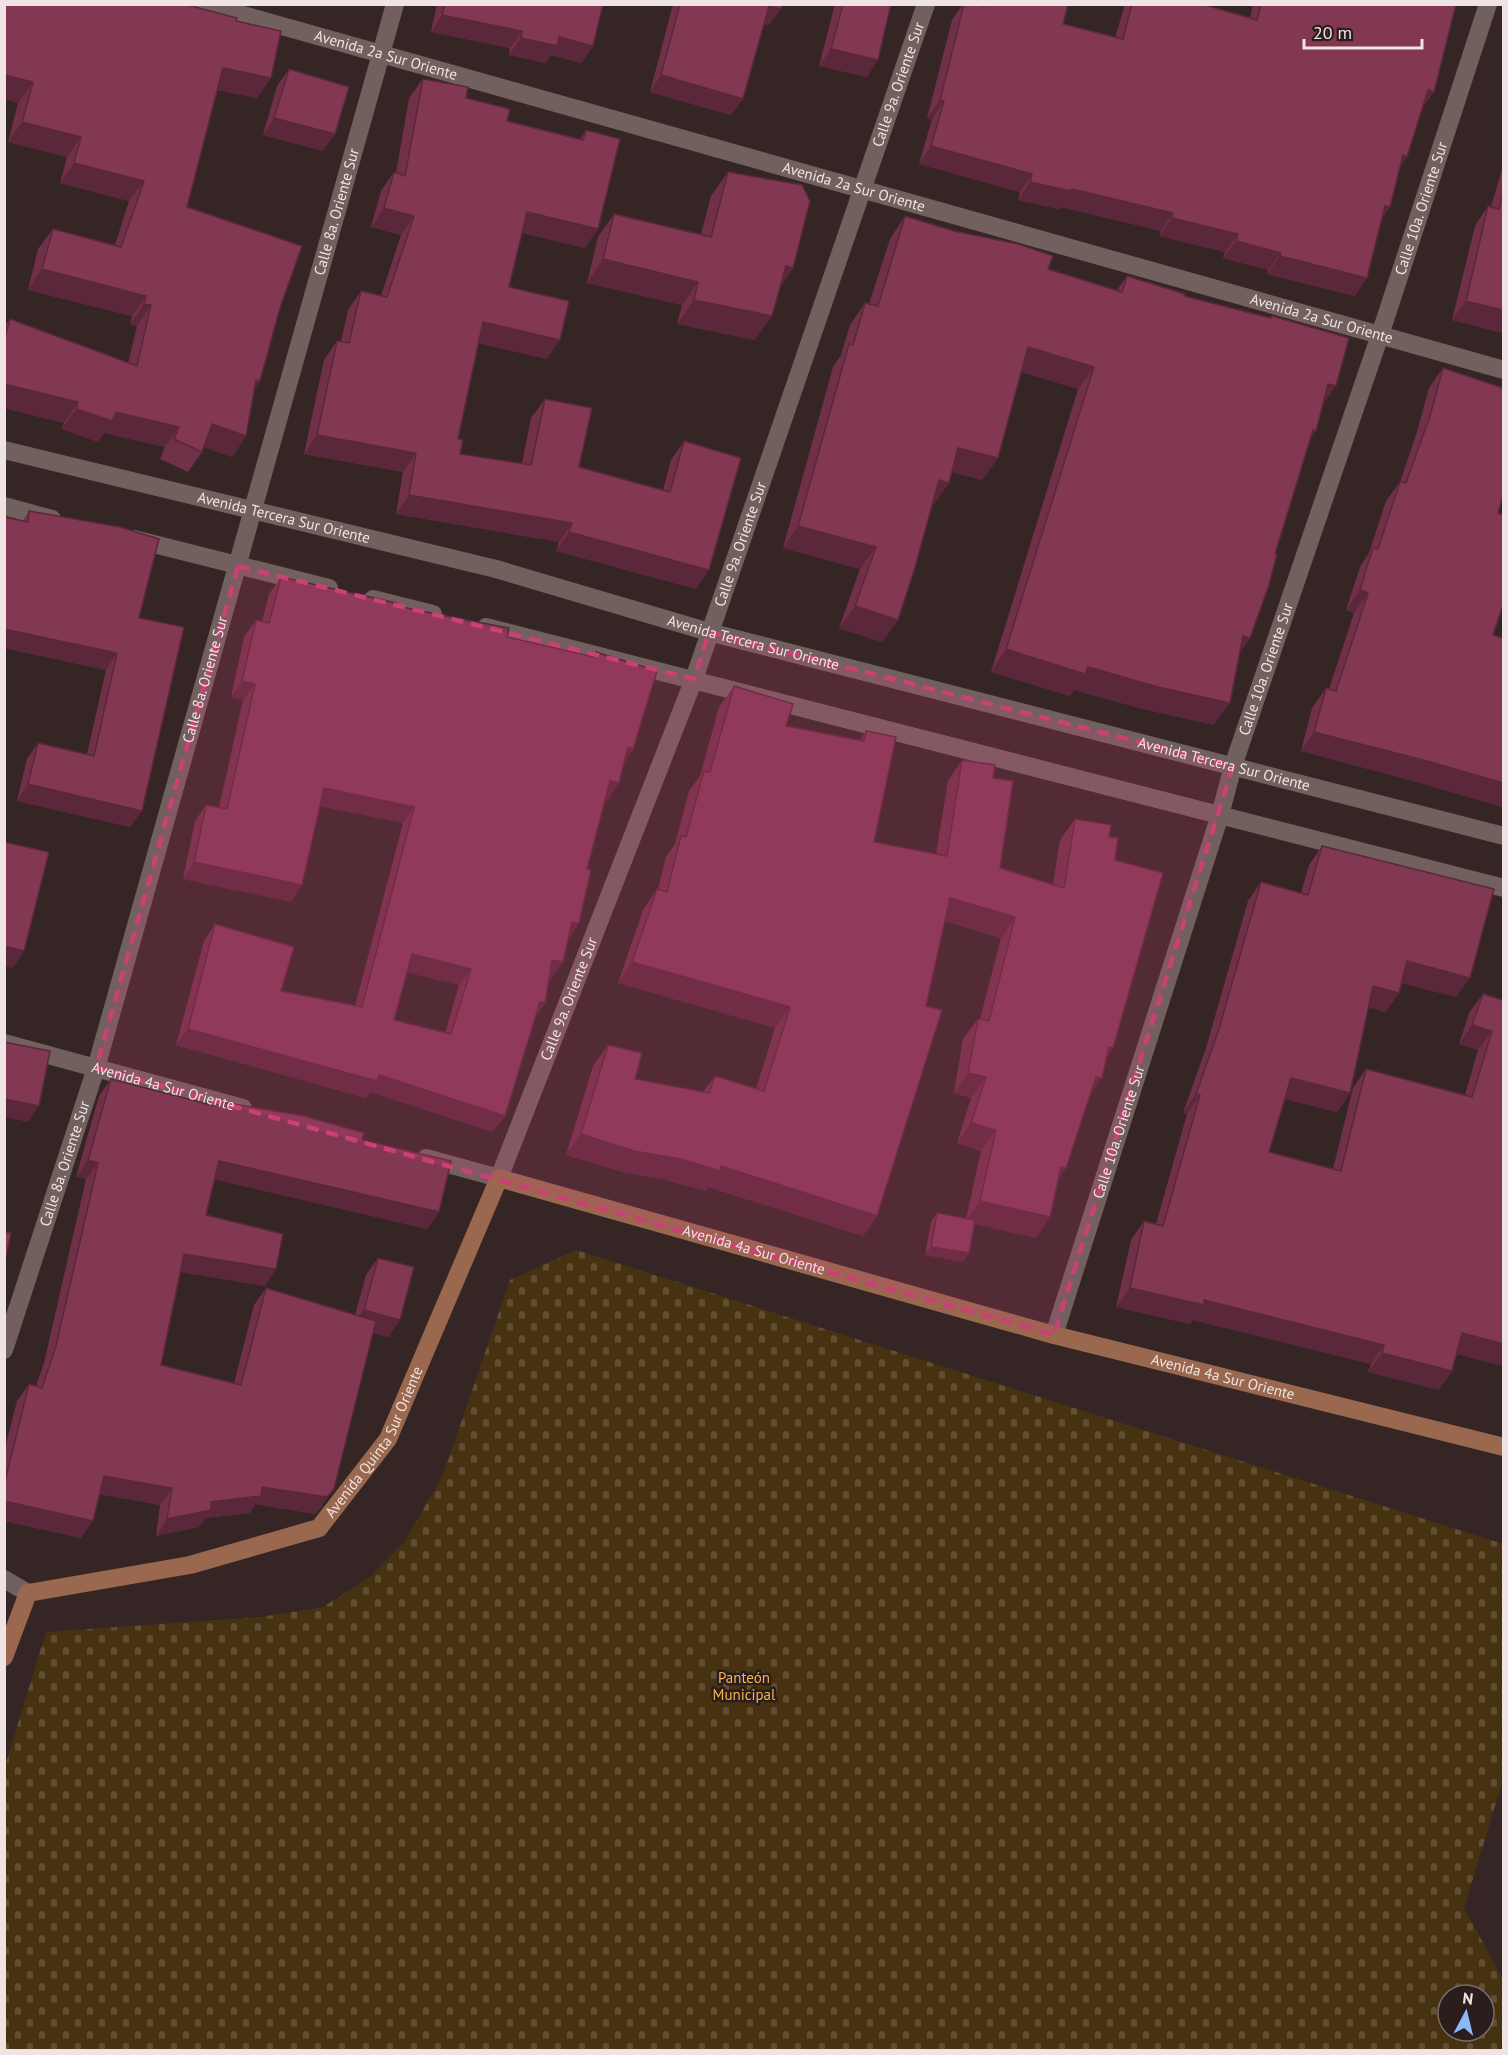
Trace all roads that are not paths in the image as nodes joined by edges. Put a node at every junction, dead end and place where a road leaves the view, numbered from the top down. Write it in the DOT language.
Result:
graph roads {
  1 [pos="204,4"];
  2 [pos="394,4"];
  3 [pos="926,4"];
  4 [pos="1488,4"];
  5 [pos="380,54"];
  6 [pos="864,189"];
  7 [pos="1380,334"];
  8 [pos="1503,370"];
  9 [pos="4,450"];
  10 [pos="4,506"];
  11 [pos="254,509"];
  12 [pos="71,524"];
  13 [pos="116,535"];
  14 [pos="238,566"];
  15 [pos="709,632"];
  16 [pos="694,679"];
  17 [pos="1233,766"];
  18 [pos="1220,815"];
  19 [pos="1503,836"];
  20 [pos="1503,888"];
  21 [pos="4,1043"];
  22 [pos="96,1068"];
  23 [pos="257,1112"];
  24 [pos="407,1153"];
  25 [pos="499,1178"];
  26 [pos="1054,1335"];
  27 [pos="4,1350"];
  28 [pos="1503,1447"];
  29 [pos="4,1579"];
  30 [pos="28,1593"];
  31 [pos="4,1657"];
  1 -- 5 [label="street, Avenida 2a Sur Oriente"];
  2 -- 5 [label="street, Calle 8a. Oriente Sur"];
  3 -- 6 [label="street, Calle 9a. Oriente Sur"];
  4 -- 7 [label="street, Calle 10a. Oriente Sur"];
  5 -- 6 [label="street, Avenida 2a Sur Oriente"];
  5 -- 11 [label="street, Calle 8a. Oriente Sur"];
  6 -- 7 [label="street, Avenida 2a Sur Oriente"];
  6 -- 15 [label="street, Calle 9a. Oriente Sur"];
  7 -- 8 [label="street, Avenida 2a Sur Oriente"];
  7 -- 17 [label="street, Calle 10a. Oriente Sur"];
  9 -- 11 [label="street, Avenida Tercera Sur Oriente"];
  10 -- 12 [label="street"];
  11 -- 14 [label="street, Calle 8a. Oriente Sur"];
  11 -- 15 [label="street, Avenida Tercera Sur Oriente"];
  13 -- 14 [label="street"];
  14 -- 16 [label="street"];
  14 -- 22 [label="street, Calle 8a. Oriente Sur"];
  15 -- 16 [label="street, Calle 9a. Oriente Sur"];
  15 -- 17 [label="street, Avenida Tercera Sur Oriente"];
  16 -- 18 [label="street"];
  16 -- 25 [label="street, Calle 9a. Oriente Sur"];
  17 -- 18 [label="street, Calle 10a. Oriente Sur"];
  17 -- 19 [label="street, Avenida Tercera Sur Oriente"];
  18 -- 20 [label="street"];
  18 -- 26 [label="street, Calle 10a. Oriente Sur"];
  21 -- 22 [label="street, Avenida 4a Sur Oriente"];
  22 -- 23 [label="street, Avenida 4a Sur Oriente"];
  22 -- 27 [label="street, Calle 8a. Oriente Sur"];
  24 -- 25 [label="street, Avenida 4a Sur Oriente"];
  25 -- 26 [label="street, Avenida 4a Sur Oriente"];
  25 -- 30 [label="street, Avenida Quinta Sur Oriente"];
  26 -- 28 [label="street, Avenida 4a Sur Oriente"];
  29 -- 30 [label="street"];
  30 -- 31 [label="street"];
}
